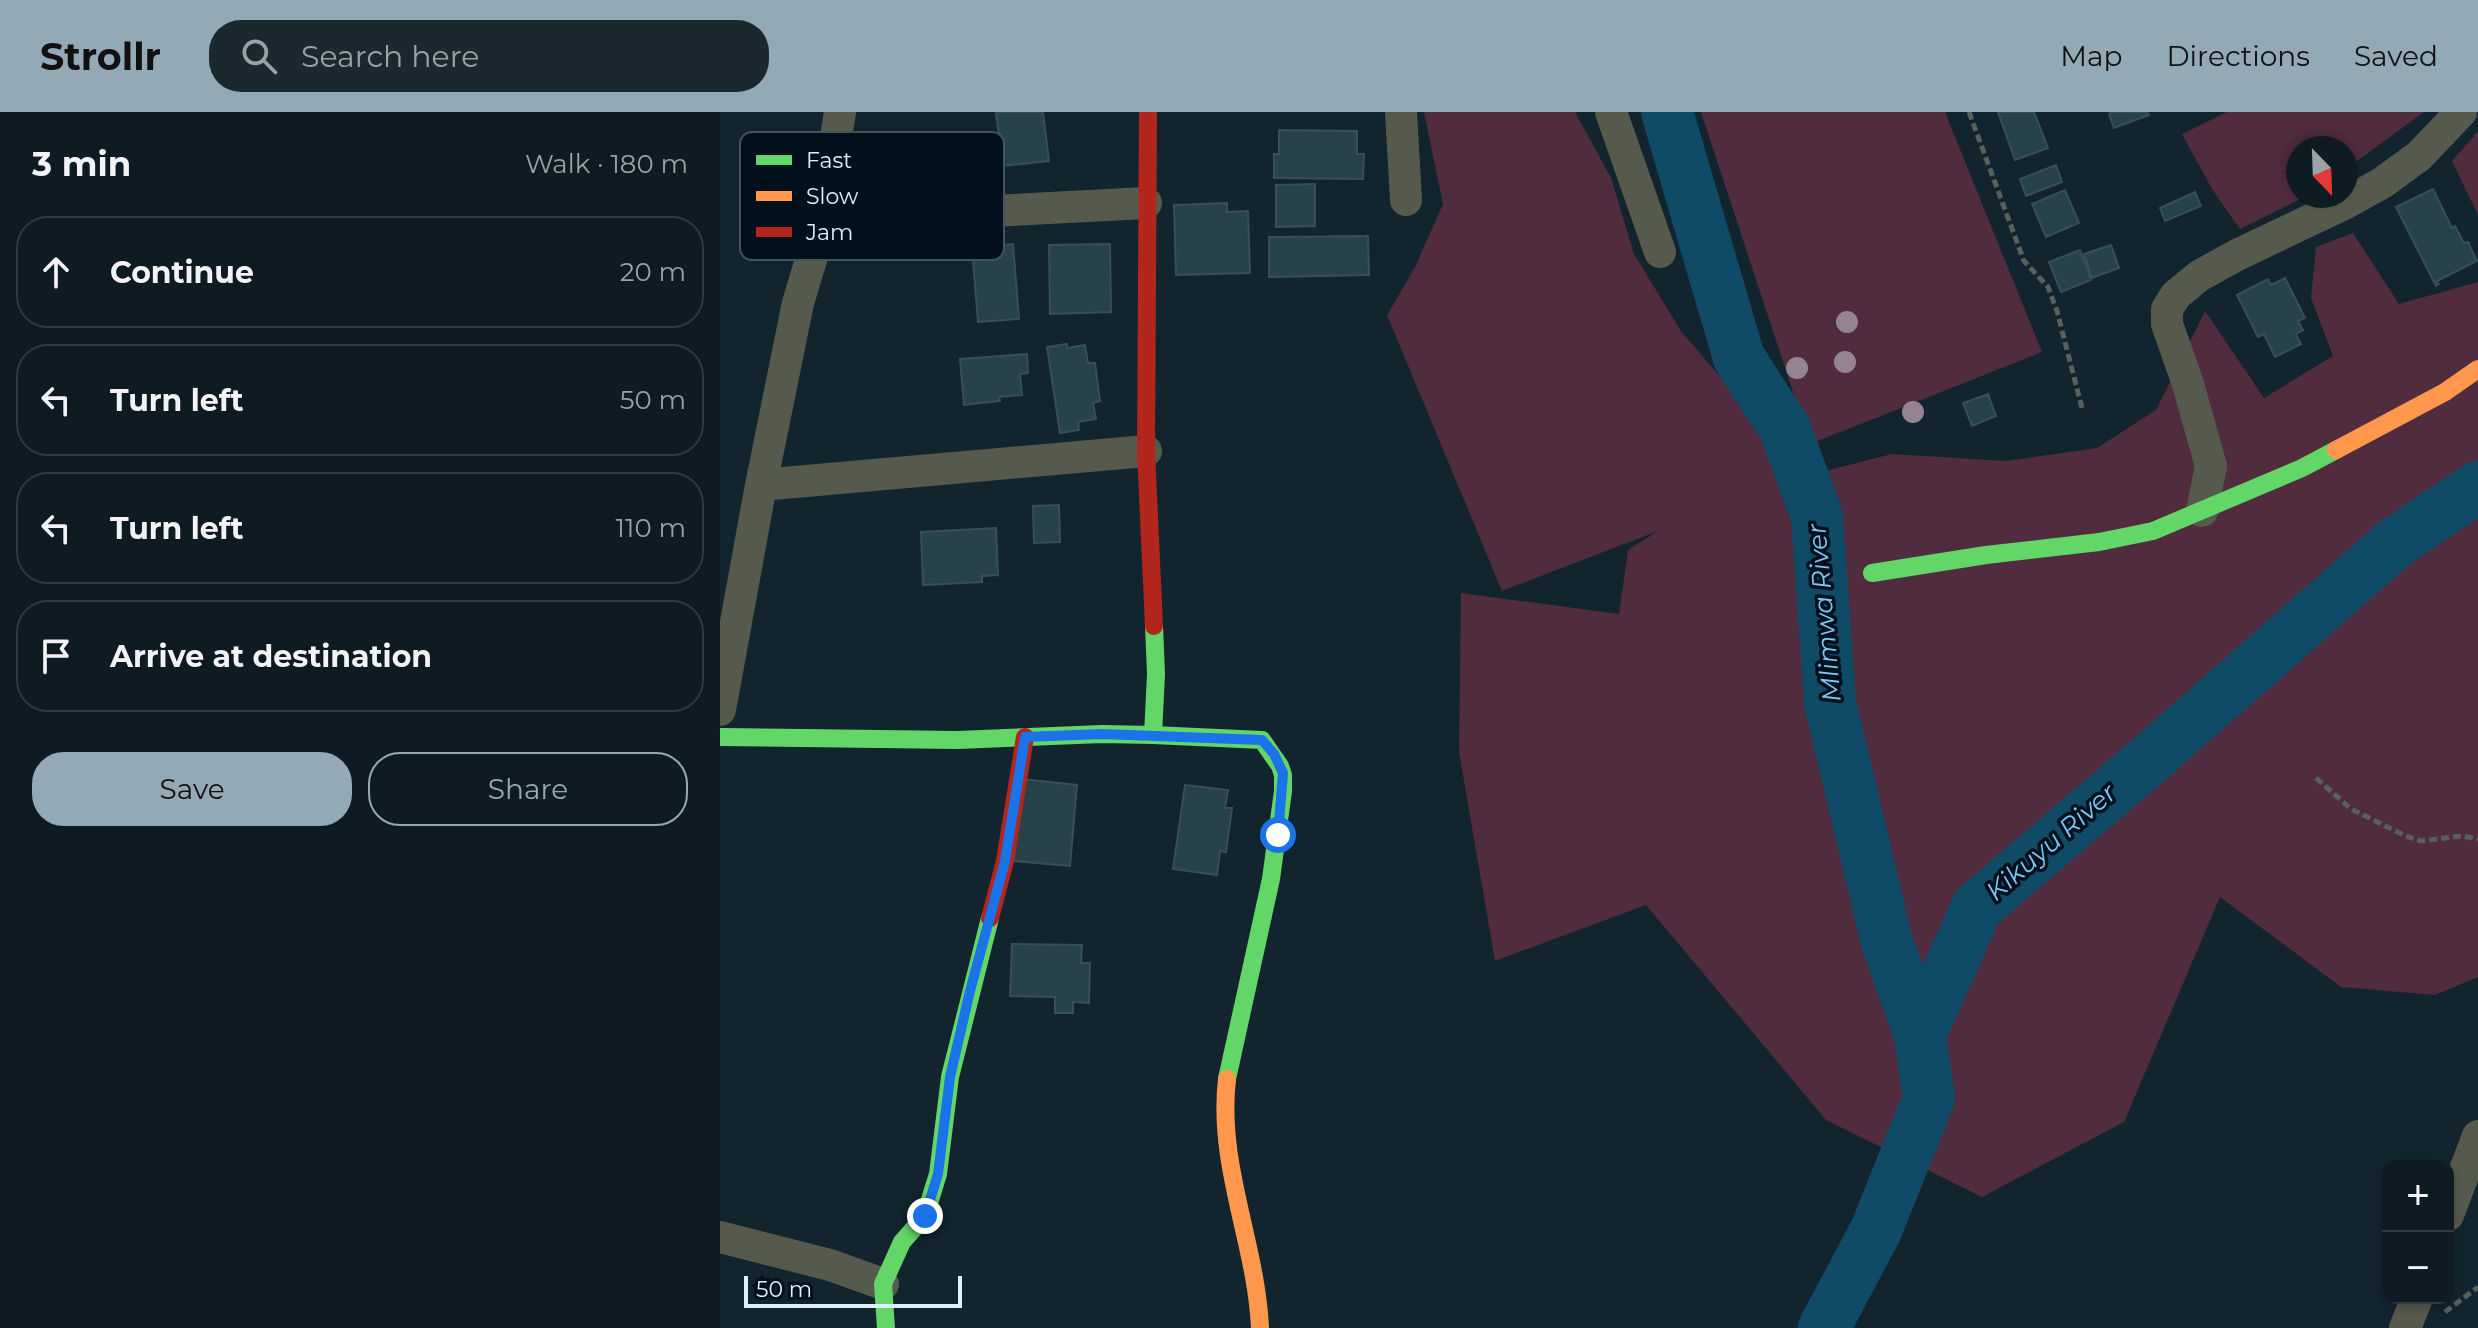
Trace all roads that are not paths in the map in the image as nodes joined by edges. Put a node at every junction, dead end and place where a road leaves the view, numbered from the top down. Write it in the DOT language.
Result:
graph roads {
  1 [pos="840,112"];
  2 [pos="1148,112"];
  3 [pos="1401,112"];
  4 [pos="1611,112"];
  5 [pos="2461,112"];
  6 [pos="837,132"];
  7 [pos="1406,200"];
  8 [pos="1146,203"];
  9 [pos="1004,210"];
  10 [pos="1660,252"];
  11 [pos="811,260"];
  12 [pos="2478,369"];
  13 [pos="1146,451"];
  14 [pos="761,485"];
  15 [pos="2202,511"];
  16 [pos="1872,573"];
  17 [pos="720,710"];
  18 [pos="1153,735"];
  19 [pos="720,737"];
  20 [pos="1025,737"];
  21 [pos="2478,1136"];
  22 [pos="2454,1199"];
  23 [pos="720,1237"];
  24 [pos="883,1284"];
  25 [pos="886,1328"];
  26 [pos="1260,1328"];
  1 -- 6 [label="street"];
  2 -- 8 [label="street"];
  3 -- 7 [label="street"];
  4 -- 10 [label="street"];
  5 -- 15 [label="street"];
  8 -- 9 [label="street"];
  8 -- 13 [label="street"];
  11 -- 14 [label="street"];
  12 -- 15 [label="street"];
  13 -- 14 [label="street"];
  13 -- 18 [label="street"];
  14 -- 17 [label="street"];
  15 -- 16 [label="street"];
  18 -- 20 [label="street"];
  18 -- 26 [label="street"];
  19 -- 20 [label="street"];
  20 -- 24 [label="street"];
  21 -- 22 [label="street"];
  23 -- 24 [label="street"];
  24 -- 25 [label="street"];
}
